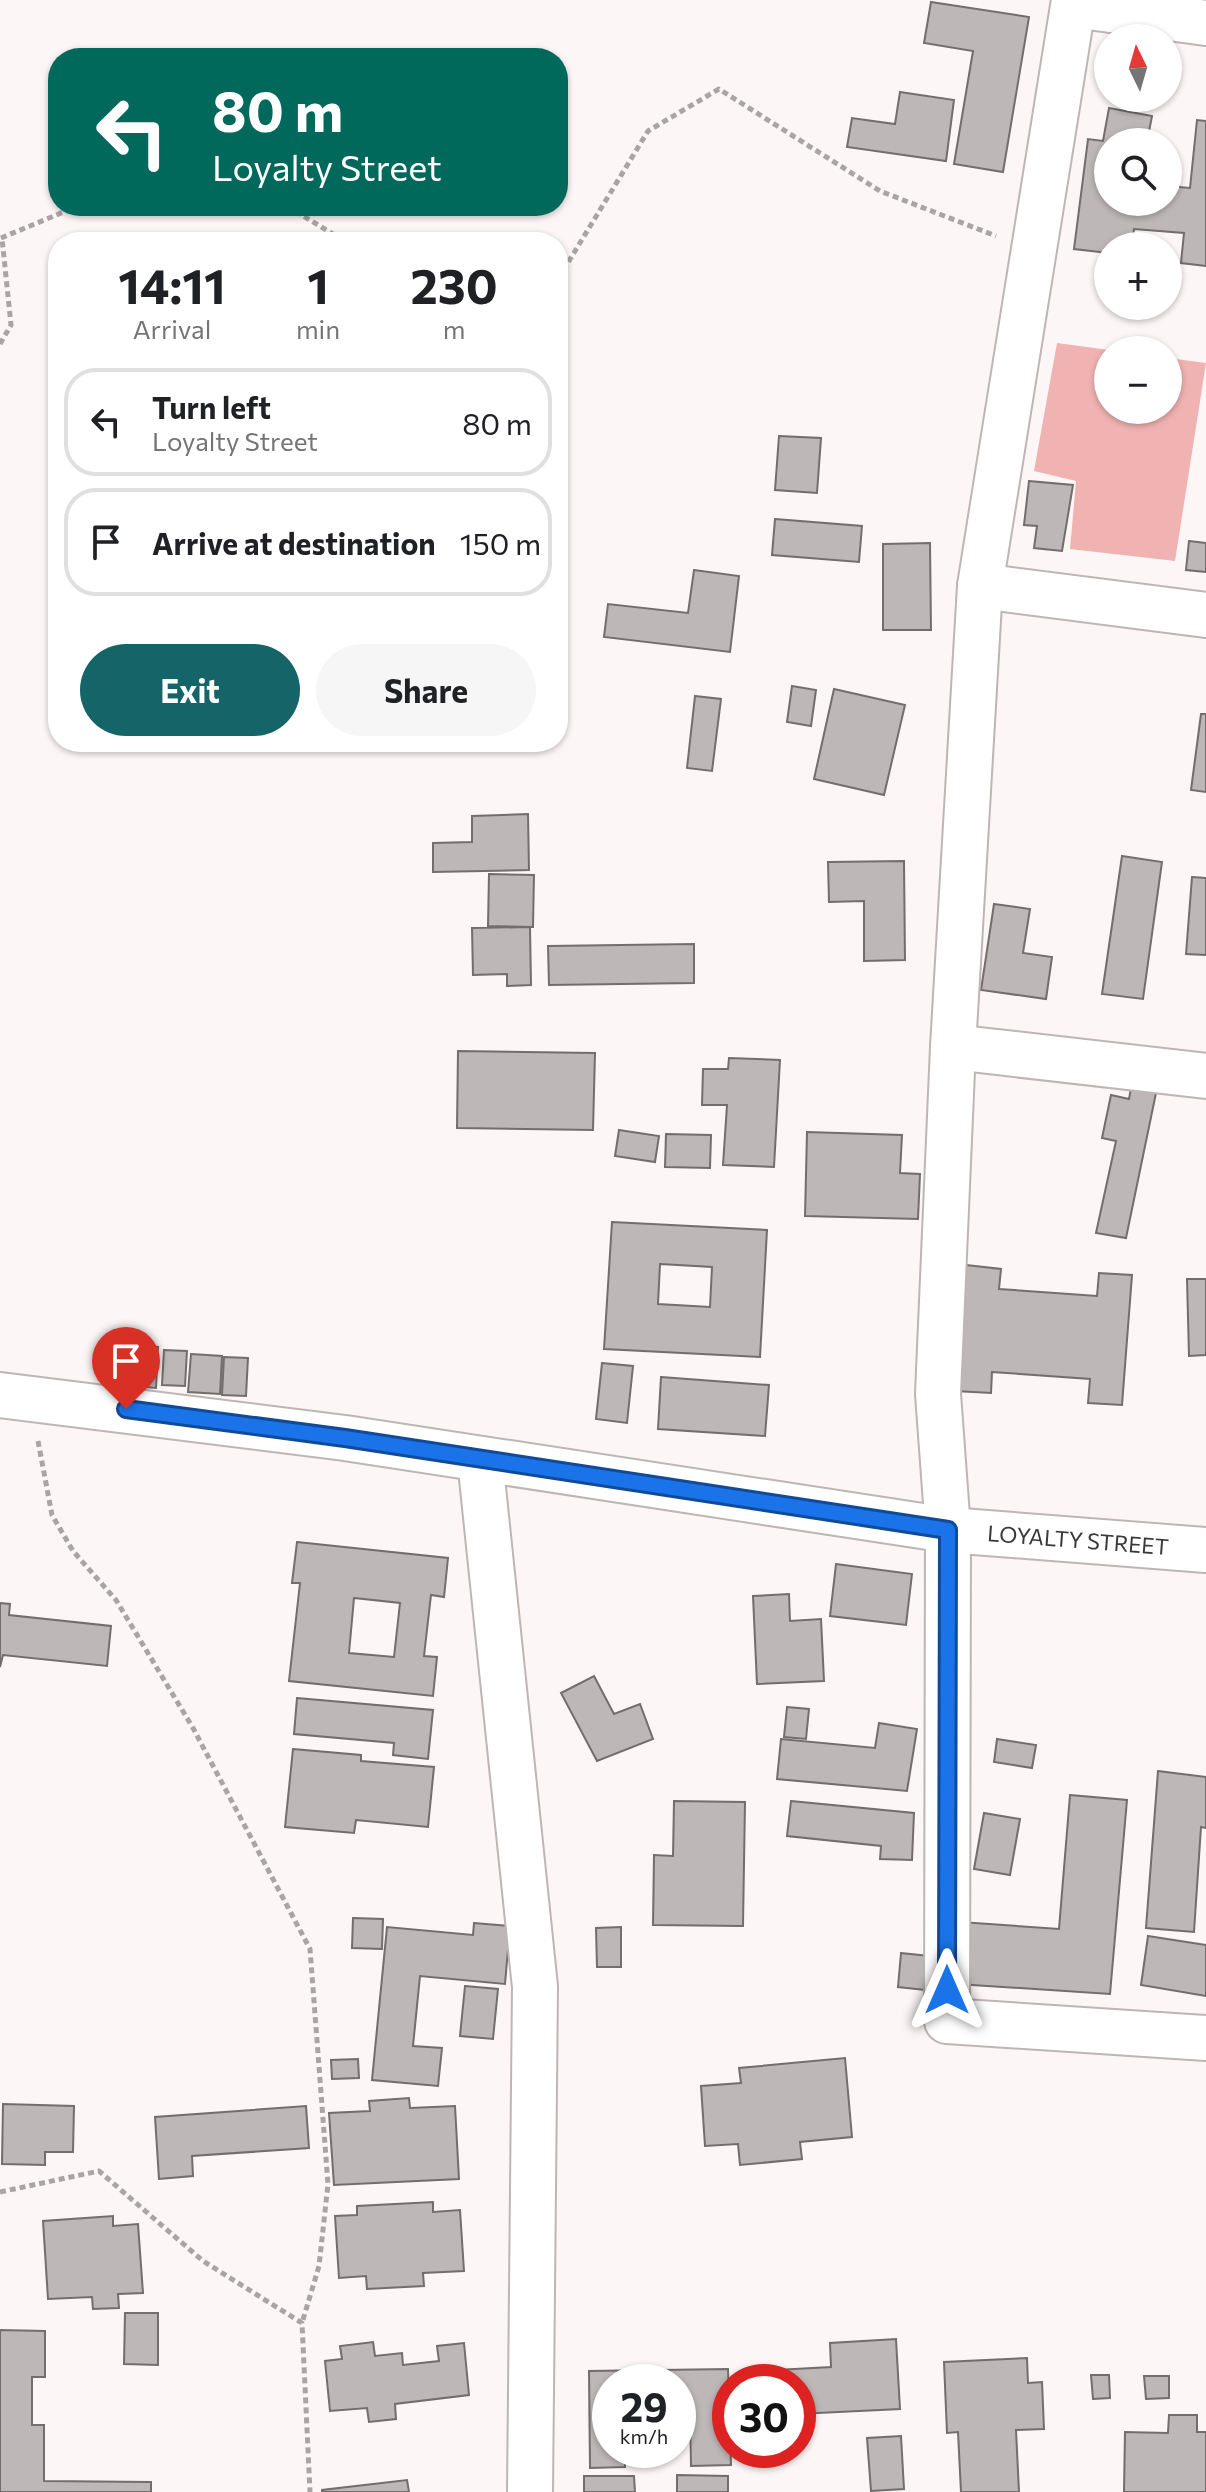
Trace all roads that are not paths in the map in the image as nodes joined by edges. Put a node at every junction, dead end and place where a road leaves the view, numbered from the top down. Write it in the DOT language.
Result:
graph roads {
  1 [pos="1074,2"];
  2 [pos="1206,23"];
  3 [pos="980,586"];
  4 [pos="1206,615"];
  5 [pos="953,1047"];
  6 [pos="1206,1076"];
  7 [pos="16,1396"];
  8 [pos="480,1459"];
  9 [pos="948,1530"];
  10 [pos="1206,1550"];
  11 [pos="1206,2038"];
  12 [pos="530,2492"];
  1 -- 2 [label="street"];
  1 -- 3 [label="street"];
  3 -- 4 [label="street"];
  3 -- 5 [label="street"];
  5 -- 6 [label="street"];
  5 -- 9 [label="street"];
  7 -- 8 [label="street, LOYALTY STREET"];
  8 -- 9 [label="street, LOYALTY STREET"];
  8 -- 12 [label="street"];
  9 -- 10 [label="street, LOYALTY STREET"];
  9 -- 11 [label="street"];
}
